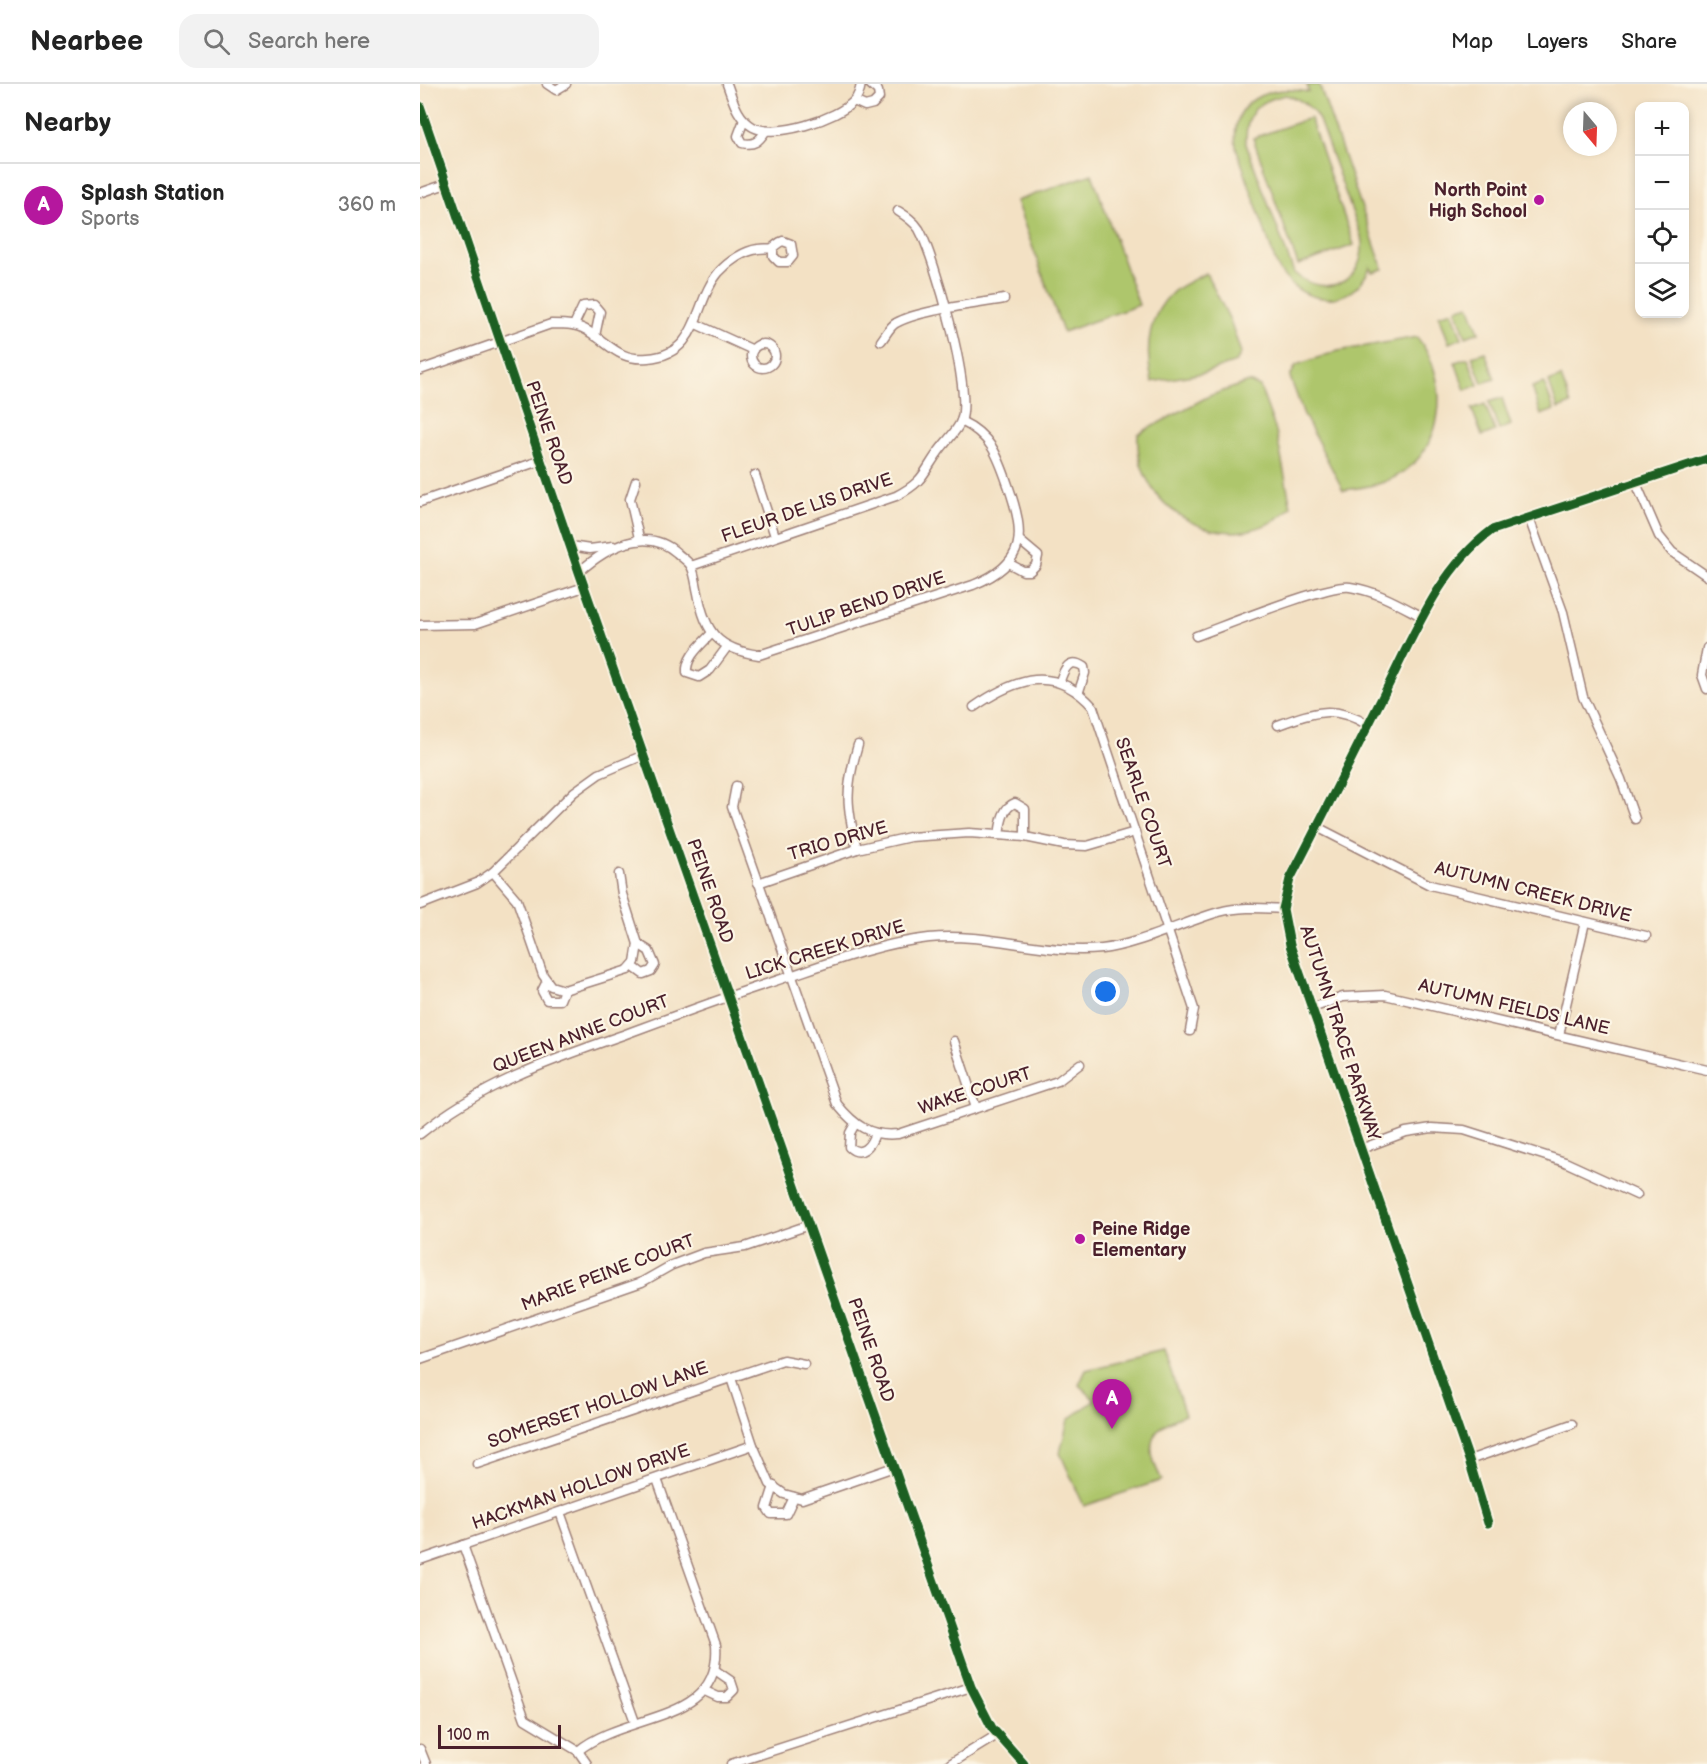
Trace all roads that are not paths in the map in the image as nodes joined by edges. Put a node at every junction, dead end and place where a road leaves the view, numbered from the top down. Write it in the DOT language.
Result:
graph roads {
  1 [pos="547,84"];
  2 [pos="566,84"];
  3 [pos="727,84"];
  4 [pos="861,84"];
  5 [pos="870,84"];
  6 [pos="854,101"];
  7 [pos="420,106"];
  8 [pos="744,120"];
  9 [pos="765,132"];
  10 [pos="446,184"];
  11 [pos="420,193"];
  12 [pos="898,211"];
  13 [pos="773,248"];
  14 [pos="1004,299"];
  15 [pos="945,309"];
  16 [pos="696,324"];
  17 [pos="574,325"];
  18 [pos="595,336"];
  19 [pos="500,341"];
  20 [pos="881,341"];
  21 [pos="753,350"];
  22 [pos="420,370"];
  23 [pos="961,421"];
  24 [pos="1707,459"];
  25 [pos="542,460"];
  26 [pos="755,475"];
  27 [pos="636,481"];
  28 [pos="1636,483"];
  29 [pos="420,502"];
  30 [pos="1528,518"];
  31 [pos="775,536"];
  32 [pos="639,538"];
  33 [pos="1019,540"];
  34 [pos="619,545"];
  35 [pos="570,546"];
  36 [pos="1008,563"];
  37 [pos="691,566"];
  38 [pos="579,572"];
  39 [pos="1707,576"];
  40 [pos="584,587"];
  41 [pos="1423,617"];
  42 [pos="420,625"];
  43 [pos="712,633"];
  44 [pos="1196,636"];
  45 [pos="727,647"];
  46 [pos="1707,648"];
  47 [pos="1060,681"];
  48 [pos="1707,689"];
  49 [pos="1079,691"];
  50 [pos="974,707"];
  51 [pos="1278,725"];
  52 [pos="1368,725"];
  53 [pos="858,745"];
  54 [pos="644,755"];
  55 [pos="736,786"];
  56 [pos="1635,819"];
  57 [pos="1317,827"];
  58 [pos="1135,832"];
  59 [pos="999,835"];
  60 [pos="1025,837"];
  61 [pos="857,849"];
  62 [pos="493,872"];
  63 [pos="619,874"];
  64 [pos="758,882"];
  65 [pos="420,905"];
  66 [pos="1283,909"];
  67 [pos="1585,922"];
  68 [pos="1169,929"];
  69 [pos="1646,936"];
  70 [pos="638,944"];
  71 [pos="632,966"];
  72 [pos="793,976"];
  73 [pos="547,981"];
  74 [pos="564,990"];
  75 [pos="729,996"];
  76 [pos="1312,1008"];
  77 [pos="1190,1031"];
  78 [pos="1559,1035"];
  79 [pos="954,1041"];
  80 [pos="1080,1064"];
  81 [pos="1707,1070"];
  82 [pos="976,1108"];
  83 [pos="855,1124"];
  84 [pos="875,1133"];
  85 [pos="420,1134"];
  86 [pos="1361,1149"];
  87 [pos="1637,1195"];
  88 [pos="809,1225"];
  89 [pos="420,1359"];
  90 [pos="804,1364"];
  91 [pos="731,1378"];
  92 [pos="1572,1424"];
  93 [pos="753,1445"];
  94 [pos="1469,1460"];
  95 [pos="477,1464"];
  96 [pos="894,1467"];
  97 [pos="657,1479"];
  98 [pos="774,1486"];
  99 [pos="794,1497"];
  100 [pos="560,1512"];
  101 [pos="1488,1522"];
  102 [pos="464,1545"];
  103 [pos="420,1560"];
  104 [pos="715,1670"];
  105 [pos="971,1687"];
  106 [pos="705,1691"];
  107 [pos="635,1722"];
  108 [pos="997,1735"];
  109 [pos="420,1749"];
  110 [pos="578,1751"];
  111 [pos="426,1764"];
  112 [pos="586,1764"];
  113 [pos="731,1764"];
  114 [pos="950,1764"];
  115 [pos="1024,1764"];
  1 -- 2 [label="street"];
  3 -- 8 [label="street"];
  4 -- 6 [label="street"];
  5 -- 6 [label="street"];
  6 -- 9 [label="street"];
  7 -- 10 [label="street, PEINE ROAD"];
  8 -- 9 [label="street"];
  8 -- 9 [label="street"];
  10 -- 11 [label="street"];
  10 -- 19 [label="street, PEINE ROAD"];
  12 -- 15 [label="street"];
  13 -- 16 [label="street"];
  14 -- 15 [label="street"];
  15 -- 20 [label="street"];
  15 -- 23 [label="street"];
  16 -- 18 [label="street"];
  16 -- 21 [label="street"];
  17 -- 18 [label="street"];
  17 -- 18 [label="street"];
  17 -- 19 [label="street"];
  19 -- 22 [label="street"];
  19 -- 25 [label="street, PEINE ROAD"];
  23 -- 31 [label="street, FLEUR DE LIS DRIVE"];
  23 -- 33 [label="street, TULIP BEND DRIVE"];
  24 -- 28 [label="street, AUTUMN TRACE PARKWAY"];
  25 -- 29 [label="street"];
  25 -- 35 [label="street, PEINE ROAD"];
  26 -- 31 [label="street"];
  27 -- 32 [label="street"];
  28 -- 30 [label="street, AUTUMN TRACE PARKWAY"];
  28 -- 39 [label="street"];
  30 -- 41 [label="street, AUTUMN TRACE PARKWAY"];
  30 -- 56 [label="street"];
  31 -- 37 [label="street, FLEUR DE LIS DRIVE"];
  32 -- 34 [label="street"];
  32 -- 37 [label="street"];
  33 -- 36 [label="street, TULIP BEND DRIVE"];
  33 -- 36 [label="street"];
  34 -- 35 [label="street"];
  34 -- 38 [label="street"];
  35 -- 38 [label="street, PEINE ROAD"];
  36 -- 45 [label="street, TULIP BEND DRIVE"];
  37 -- 43 [label="street, TULIP BEND DRIVE"];
  38 -- 40 [label="street, PEINE ROAD"];
  40 -- 42 [label="street"];
  40 -- 54 [label="street, PEINE ROAD"];
  41 -- 44 [label="street"];
  41 -- 52 [label="street, AUTUMN TRACE PARKWAY"];
  43 -- 45 [label="street, TULIP BEND DRIVE"];
  43 -- 45 [label="street"];
  46 -- 48 [label="street"];
  47 -- 49 [label="street, SEARLE COURT"];
  47 -- 49 [label="street"];
  47 -- 50 [label="street, SEARLE COURT"];
  49 -- 58 [label="street, SEARLE COURT"];
  51 -- 52 [label="street"];
  52 -- 57 [label="street, AUTUMN TRACE PARKWAY"];
  53 -- 61 [label="street"];
  54 -- 62 [label="street"];
  54 -- 75 [label="street, PEINE ROAD"];
  55 -- 64 [label="street, WAKE COURT"];
  57 -- 66 [label="street, AUTUMN TRACE PARKWAY"];
  57 -- 67 [label="street, AUTUMN CREEK DRIVE"];
  58 -- 60 [label="street, TRIO DRIVE"];
  58 -- 68 [label="street, SEARLE COURT"];
  59 -- 60 [label="street, TRIO DRIVE"];
  59 -- 60 [label="street"];
  59 -- 61 [label="street, TRIO DRIVE"];
  61 -- 64 [label="street, TRIO DRIVE"];
  62 -- 65 [label="street"];
  62 -- 73 [label="street"];
  63 -- 70 [label="street"];
  64 -- 72 [label="street, WAKE COURT"];
  66 -- 68 [label="street, LICK CREEK DRIVE"];
  66 -- 76 [label="street, AUTUMN TRACE PARKWAY"];
  67 -- 69 [label="street, AUTUMN CREEK DRIVE"];
  67 -- 78 [label="street"];
  68 -- 72 [label="street, LICK CREEK DRIVE"];
  68 -- 77 [label="street, SEARLE COURT"];
  70 -- 71 [label="street"];
  70 -- 71 [label="street"];
  71 -- 74 [label="street"];
  72 -- 75 [label="street, LICK CREEK DRIVE"];
  72 -- 83 [label="street, WAKE COURT"];
  73 -- 74 [label="street"];
  73 -- 74 [label="street"];
  75 -- 85 [label="street, QUEEN ANNE COURT"];
  75 -- 88 [label="street, PEINE ROAD"];
  76 -- 78 [label="street, AUTUMN FIELDS LANE"];
  76 -- 86 [label="street, AUTUMN TRACE PARKWAY"];
  78 -- 81 [label="street, AUTUMN FIELDS LANE"];
  79 -- 82 [label="street"];
  80 -- 82 [label="street, WAKE COURT"];
  82 -- 84 [label="street, WAKE COURT"];
  83 -- 84 [label="street, WAKE COURT"];
  83 -- 84 [label="street"];
  86 -- 87 [label="street"];
  86 -- 94 [label="street, AUTUMN TRACE PARKWAY"];
  88 -- 89 [label="street, MARIE PEINE COURT"];
  88 -- 96 [label="street, PEINE ROAD"];
  90 -- 91 [label="street, SOMERSET HOLLOW LANE"];
  91 -- 93 [label="street"];
  91 -- 95 [label="street, SOMERSET HOLLOW LANE"];
  92 -- 94 [label="street"];
  93 -- 97 [label="street, HACKMAN HOLLOW DRIVE"];
  93 -- 98 [label="street"];
  94 -- 101 [label="street, AUTUMN TRACE PARKWAY"];
  96 -- 99 [label="street"];
  96 -- 105 [label="street, PEINE ROAD"];
  97 -- 100 [label="street, HACKMAN HOLLOW DRIVE"];
  97 -- 104 [label="street"];
  98 -- 99 [label="street"];
  98 -- 99 [label="street"];
  100 -- 102 [label="street, HACKMAN HOLLOW DRIVE"];
  100 -- 107 [label="street"];
  102 -- 103 [label="street, HACKMAN HOLLOW DRIVE"];
  102 -- 110 [label="street"];
  104 -- 106 [label="street"];
  104 -- 106 [label="street"];
  105 -- 108 [label="street, PEINE ROAD"];
  105 -- 113 [label="street"];
  106 -- 107 [label="street"];
  107 -- 110 [label="street"];
  108 -- 114 [label="street"];
  108 -- 115 [label="street, PEINE ROAD"];
  109 -- 111 [label="street"];
  110 -- 112 [label="street"];
}
